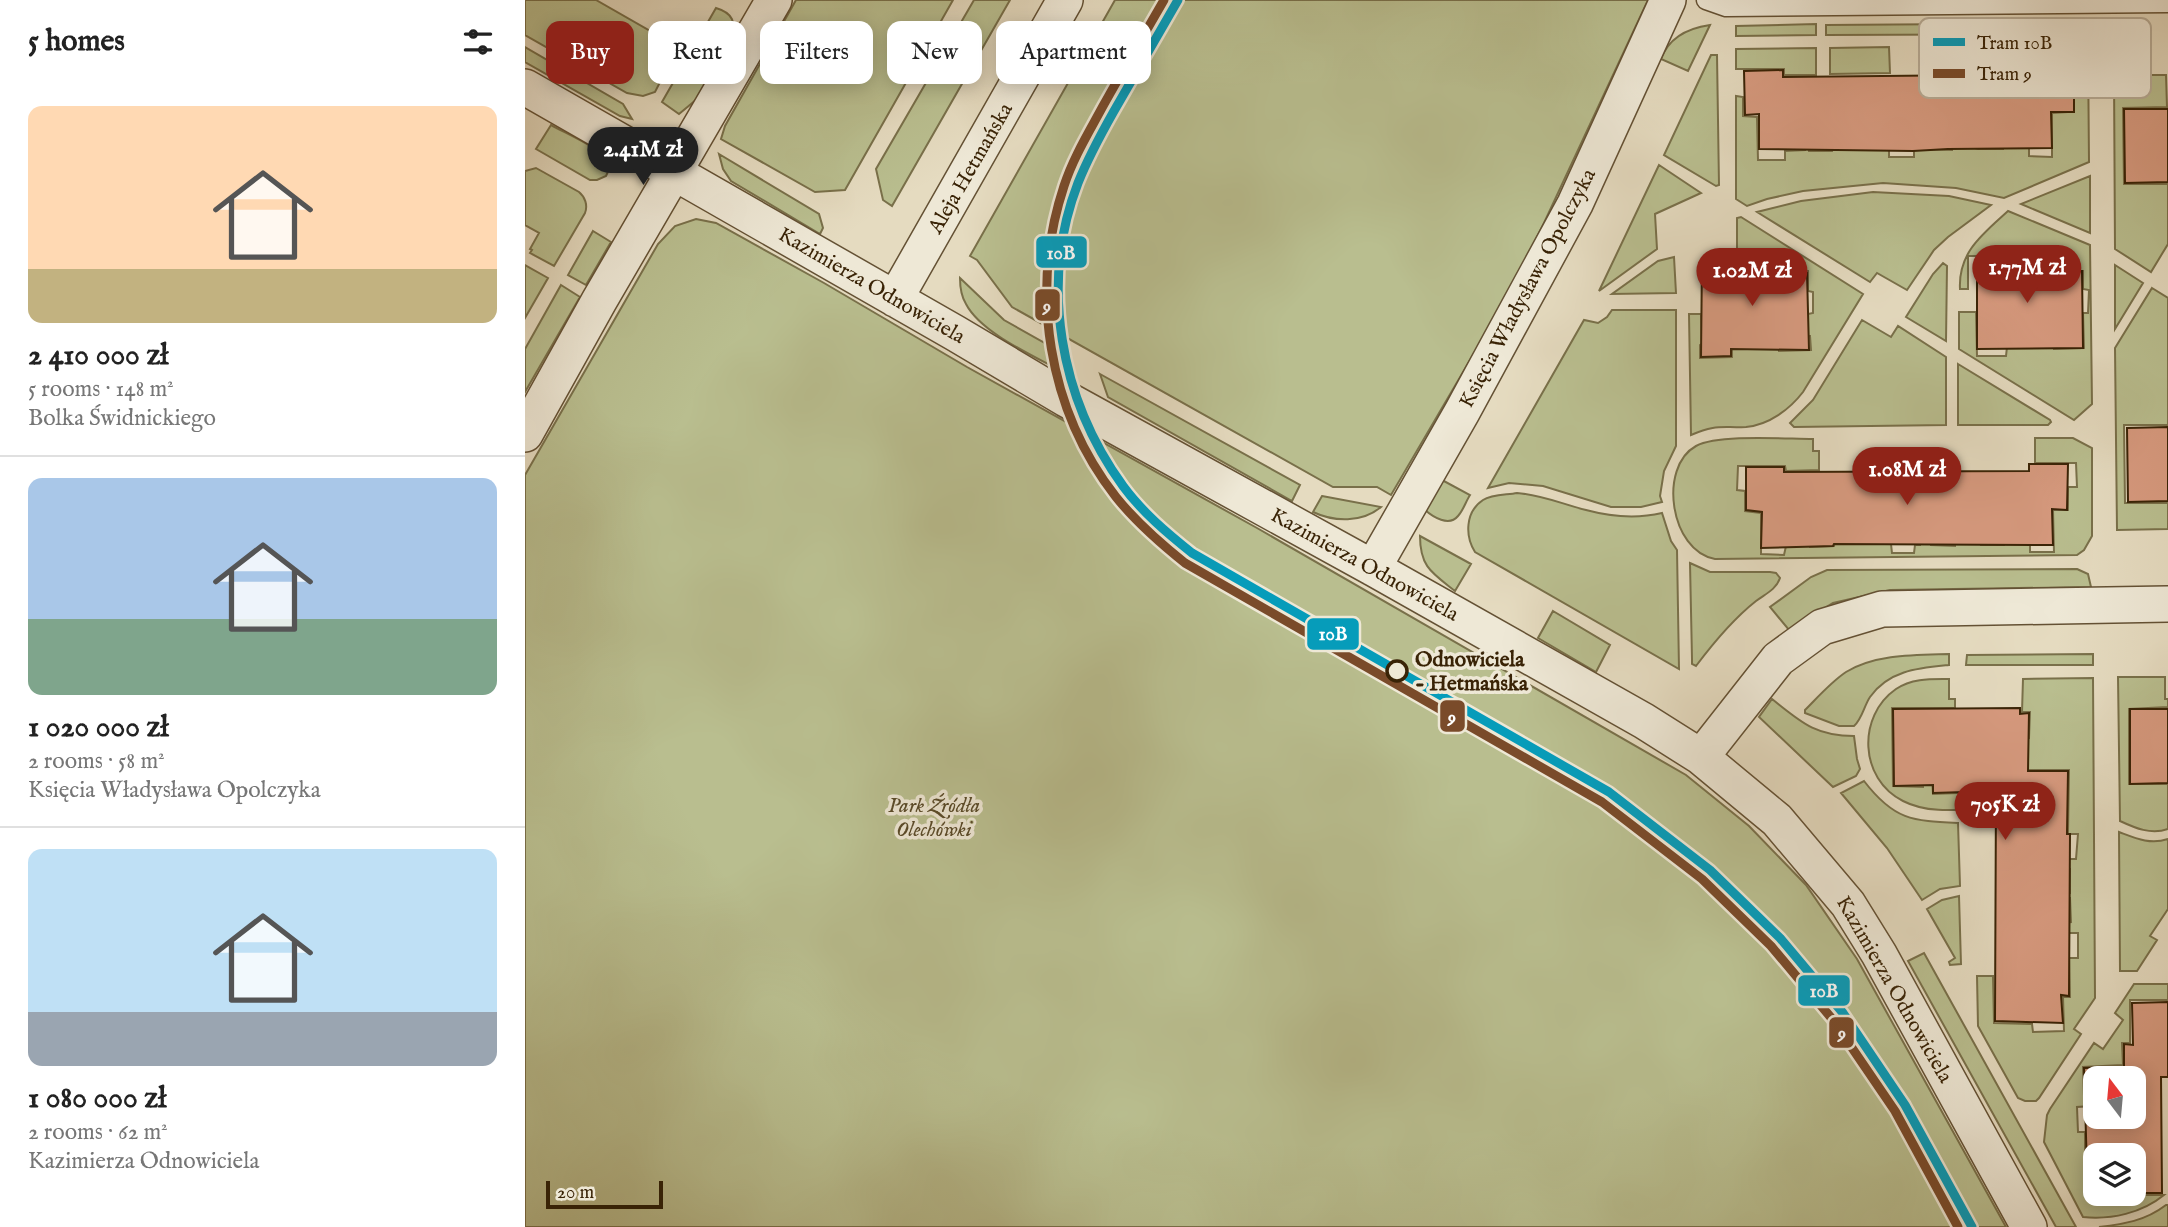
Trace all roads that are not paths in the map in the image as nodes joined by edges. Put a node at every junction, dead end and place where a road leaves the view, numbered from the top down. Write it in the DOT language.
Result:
graph roads {
  1 [pos="774,0"];
  2 [pos="1065,0"];
  3 [pos="1668,0"];
  4 [pos="1706,0"];
  5 [pos="2168,3"];
  6 [pos="525,87"];
  7 [pos="675,173"];
  8 [pos="895,299"];
  9 [pos="525,434"];
  10 [pos="1373,568"];
  11 [pos="2168,604"];
  12 [pos="1701,757"];
  13 [pos="2029,1227"];
  1 -- 7 [label="street"];
  2 -- 8 [label="street, Aleja Hetmańska"];
  3 -- 10 [label="street, Księcia Władysława Opolczyka"];
  4 -- 5 [label="lane"];
  6 -- 7 [label="street, Kazimierza Odnowiciela"];
  7 -- 8 [label="street, Kazimierza Odnowiciela"];
  7 -- 9 [label="street"];
  8 -- 10 [label="street, Kazimierza Odnowiciela"];
  10 -- 12 [label="street, Kazimierza Odnowiciela"];
  11 -- 12 [label="street"];
  12 -- 13 [label="street, Kazimierza Odnowiciela"];
}
